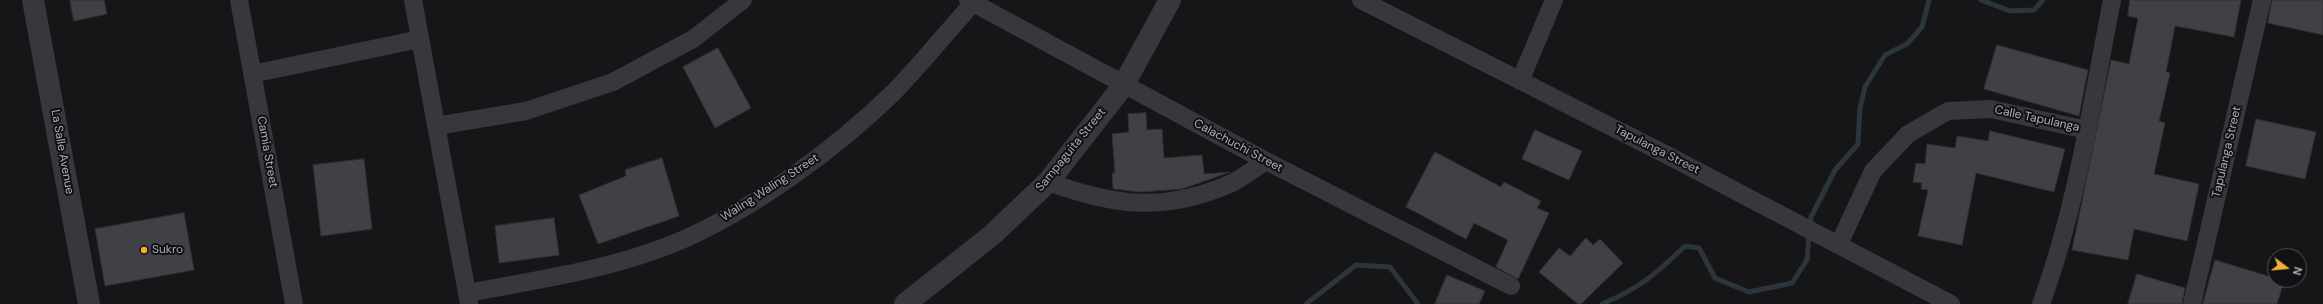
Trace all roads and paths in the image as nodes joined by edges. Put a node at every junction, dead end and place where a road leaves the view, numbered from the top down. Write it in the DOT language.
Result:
graph roads {
  1 [pos="33,0"];
  2 [pos="239,0"];
  3 [pos="413,0"];
  4 [pos="743,0"];
  5 [pos="1170,0"];
  6 [pos="1554,0"];
  7 [pos="2112,0"];
  8 [pos="2262,0"];
  9 [pos="971,2"];
  10 [pos="1368,2"];
  11 [pos="420,39"];
  12 [pos="252,74"];
  13 [pos="1520,81"];
  14 [pos="1123,86"];
  15 [pos="436,126"];
  16 [pos="2087,130"];
  17 [pos="1266,161"];
  18 [pos="1048,182"];
  19 [pos="1839,244"];
  20 [pos="1511,286"];
  21 [pos="468,298"];
  22 [pos="89,304"];
  23 [pos="294,304"];
  24 [pos="905,304"];
  25 [pos="1952,304"];
  26 [pos="2042,304"];
  27 [pos="2192,304"];
  1 -- 22 [label="street, La Salle Avenue"];
  2 -- 12 [label="street, Camia Street"];
  3 -- 11 [label="street"];
  4 -- 15 [label="street"];
  5 -- 14 [label="street, Sampaguita Street"];
  6 -- 13 [label="street"];
  7 -- 16 [label="street, Calle Tapulanga"];
  8 -- 27 [label="street, Tapulanga Street"];
  9 -- 14 [label="street, Calachuchi Street"];
  9 -- 21 [label="street, Waling Waling Street"];
  10 -- 13 [label="street, Tapulanga Street"];
  11 -- 12 [label="street"];
  11 -- 15 [label="street"];
  12 -- 23 [label="street, Camia Street"];
  13 -- 19 [label="street, Tapulanga Street"];
  14 -- 17 [label="street, Calachuchi Street"];
  14 -- 18 [label="street, Sampaguita Street"];
  15 -- 21 [label="street"];
  16 -- 19 [label="street, Calle Tapulanga"];
  16 -- 26 [label="street, Calle Tapulanga"];
  17 -- 18 [label="street"];
  17 -- 20 [label="street, Calachuchi Street"];
  18 -- 24 [label="street, Sampaguita Street"];
  19 -- 25 [label="street, Tapulanga Street"];
}
